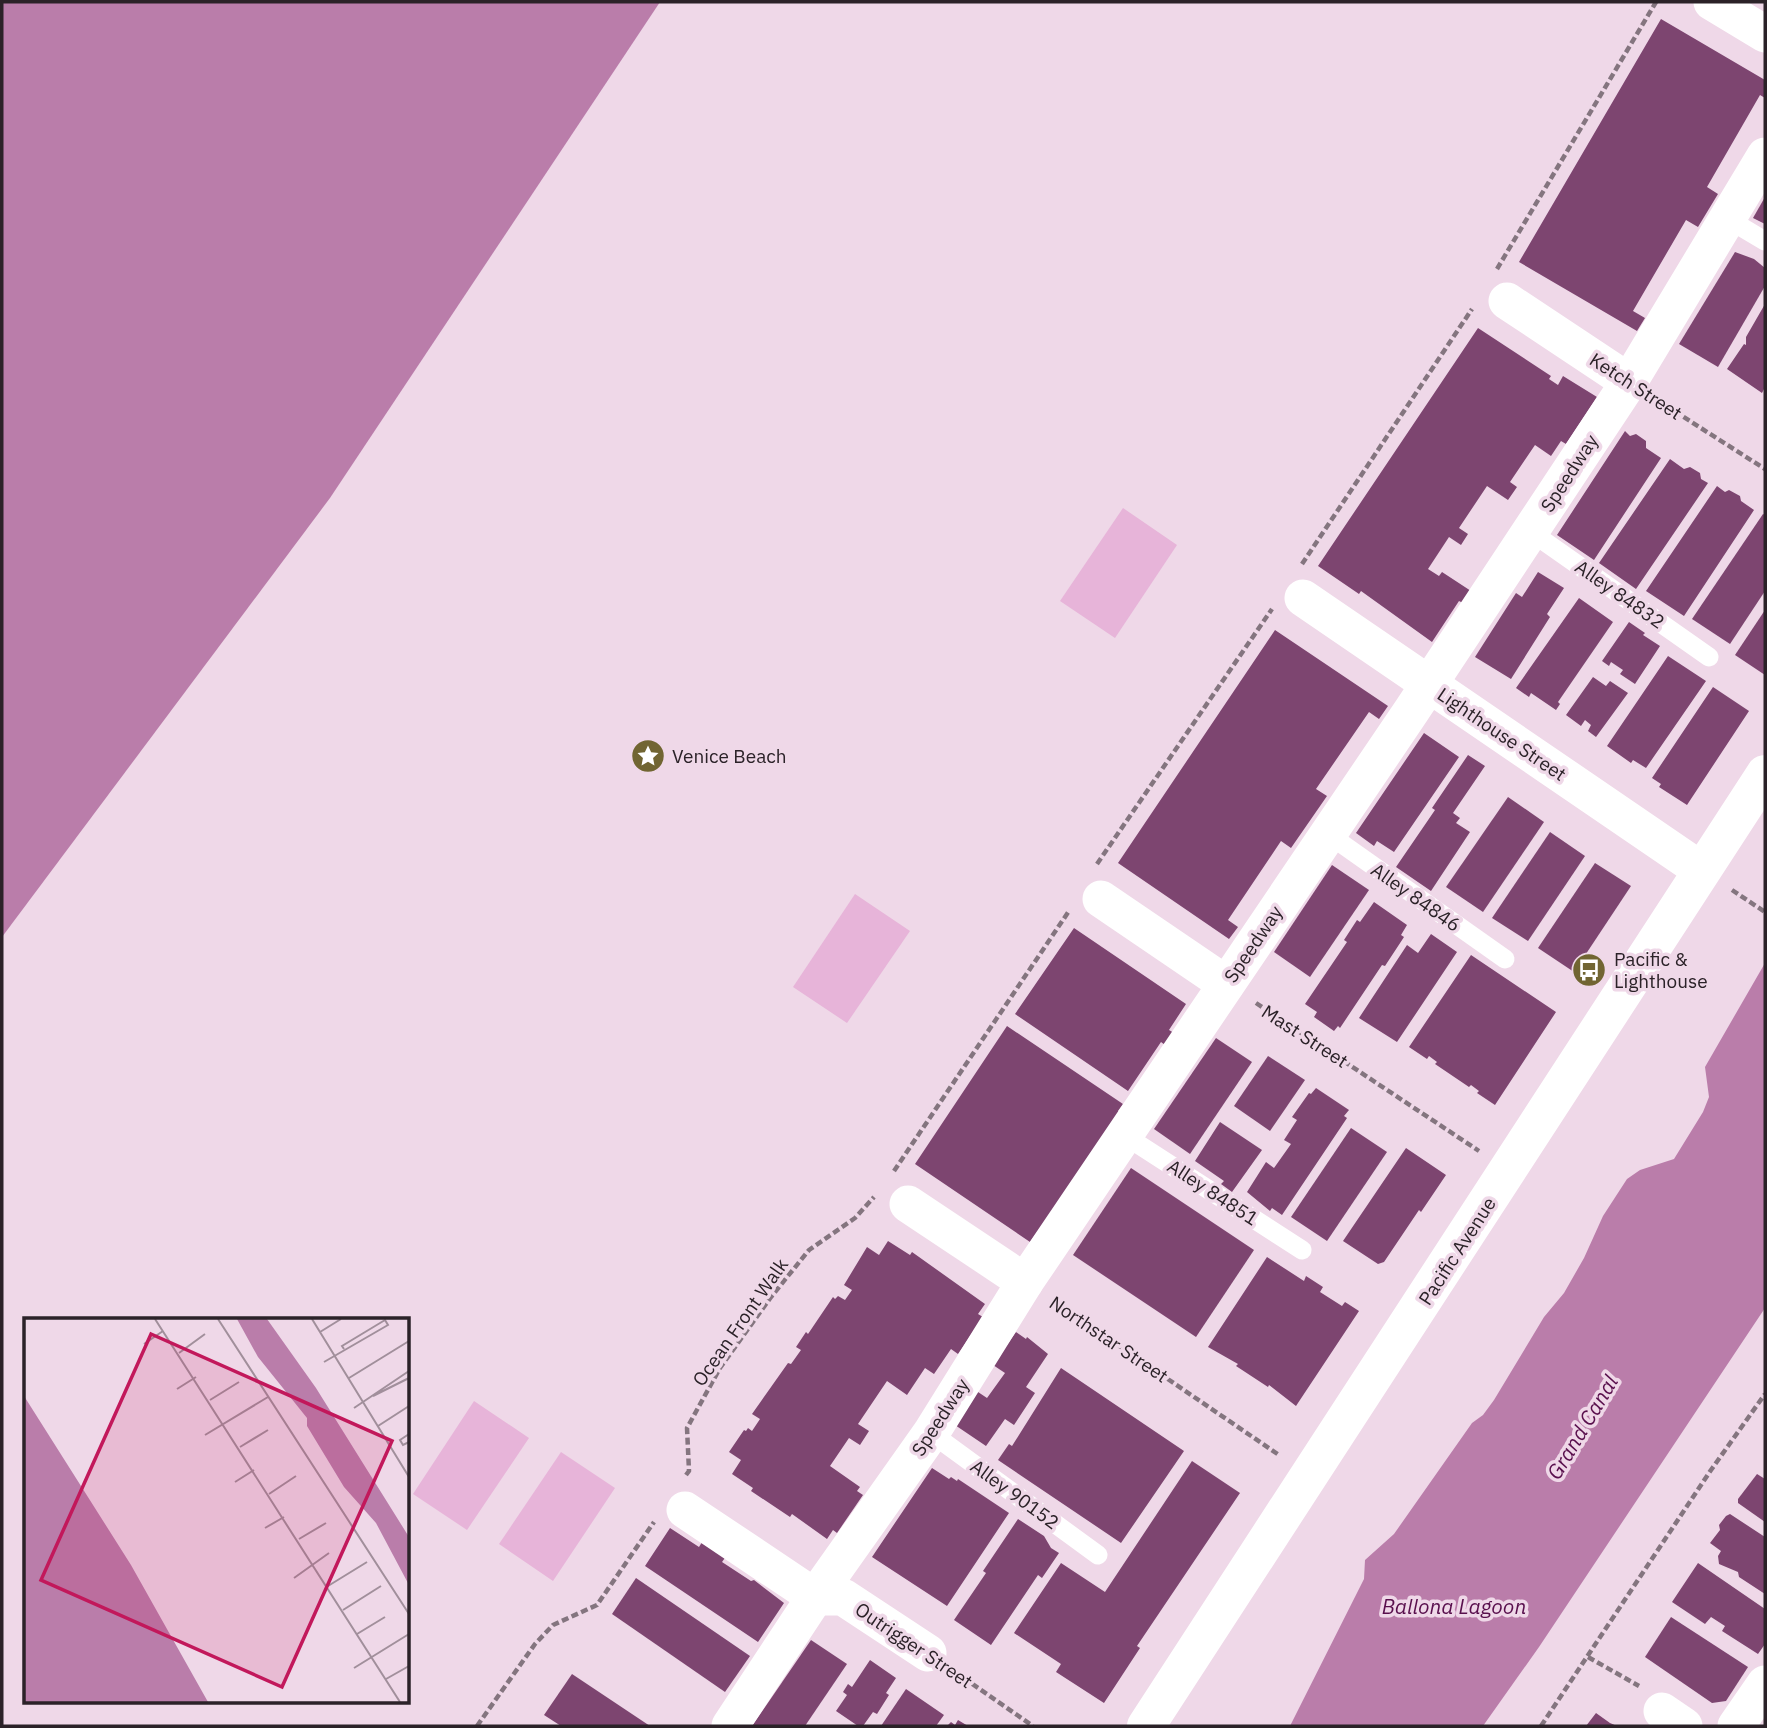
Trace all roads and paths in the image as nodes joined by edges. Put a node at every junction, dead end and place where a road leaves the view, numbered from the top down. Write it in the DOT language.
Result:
graph roads {
  1 [pos="1712,2"];
  2 [pos="1765,34"];
  3 [pos="1765,156"];
  4 [pos="1727,219"];
  5 [pos="1765,241"];
  6 [pos="1507,301"];
  7 [pos="1629,382"];
  8 [pos="1765,469"];
  9 [pos="1531,532"];
  10 [pos="1303,598"];
  11 [pos="1709,657"];
  12 [pos="1429,684"];
  13 [pos="1765,774"];
  14 [pos="1328,834"];
  15 [pos="1715,879"];
  16 [pos="1101,899"];
  17 [pos="1765,912"];
  18 [pos="1505,959"];
  19 [pos="1226,984"];
  20 [pos="1124,1135"];
  21 [pos="1509,1171"];
  22 [pos="893,1197"];
  23 [pos="1302,1250"];
  24 [pos="1025,1282"];
  25 [pos="1765,1394"];
  26 [pos="931,1433"];
  27 [pos="1310,1475"];
  28 [pos="675,1503"];
  29 [pos="1098,1555"];
  30 [pos="815,1597"];
  31 [pos="928,1653"];
  32 [pos="1588,1657"];
  33 [pos="1765,1684"];
  34 [pos="1673,1719"];
  35 [pos="477,1726"];
  36 [pos="730,1726"];
  37 [pos="1033,1726"];
  38 [pos="1146,1726"];
  39 [pos="1541,1726"];
  40 [pos="1736,1726"];
  1 -- 2 [label="street"];
  3 -- 4 [label="street, Speedway"];
  4 -- 5 [label="lane"];
  4 -- 7 [label="street, Speedway"];
  6 -- 7 [label="street, Ketch Street"];
  7 -- 8 [label="path, Ketch Street"];
  7 -- 9 [label="street, Speedway"];
  9 -- 11 [label="lane, Alley 84832"];
  9 -- 12 [label="street, Speedway"];
  10 -- 12 [label="street, Lighthouse Street"];
  12 -- 14 [label="street, Speedway"];
  12 -- 15 [label="street, Lighthouse Street"];
  13 -- 15 [label="street, Pacific Avenue"];
  14 -- 18 [label="lane, Alley 84846"];
  14 -- 19 [label="street, Speedway"];
  15 -- 17 [label="path"];
  15 -- 21 [label="street, Pacific Avenue"];
  16 -- 19 [label="street"];
  19 -- 20 [label="street, Speedway"];
  19 -- 21 [label="path, Mast Street"];
  20 -- 23 [label="lane, Alley 84851"];
  20 -- 24 [label="street, Speedway"];
  21 -- 27 [label="street, Pacific Avenue"];
  22 -- 24 [label="street"];
  22 -- 28 [label="path, Ocean Front Walk"];
  24 -- 26 [label="street, Speedway"];
  24 -- 27 [label="path, Northstar Street"];
  25 -- 32 [label="path"];
  26 -- 29 [label="lane, Alley 90152"];
  26 -- 30 [label="street, Speedway"];
  27 -- 38 [label="street, Pacific Avenue"];
  28 -- 30 [label="street, Outrigger Street"];
  28 -- 35 [label="path, Ocean Front Walk"];
  30 -- 31 [label="street, Outrigger Street"];
  30 -- 36 [label="street, Speedway"];
  31 -- 37 [label="path, Outrigger Street"];
  32 -- 34 [label="path"];
  32 -- 39 [label="path"];
  33 -- 40 [label="street"];
}
